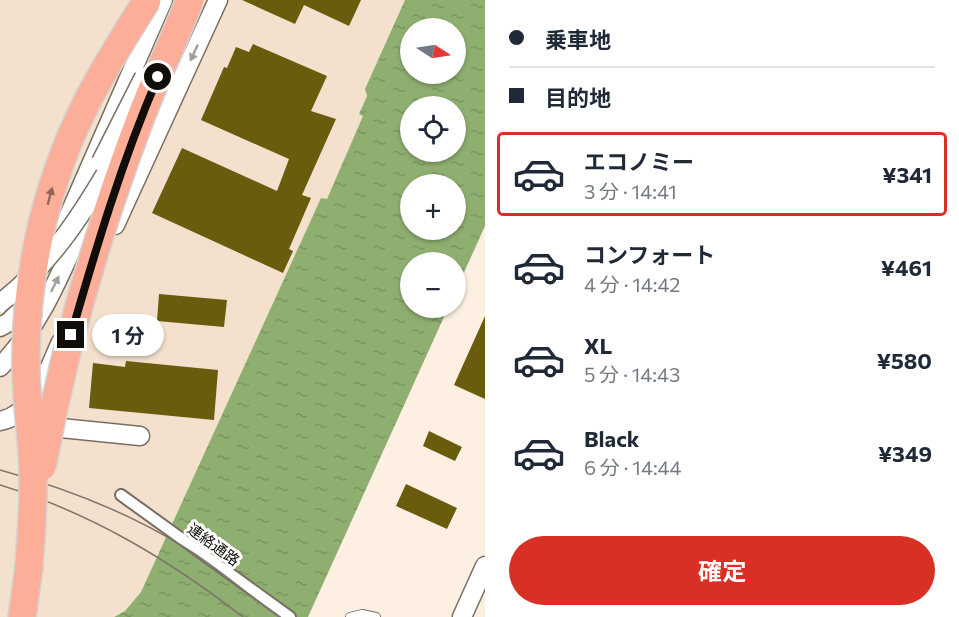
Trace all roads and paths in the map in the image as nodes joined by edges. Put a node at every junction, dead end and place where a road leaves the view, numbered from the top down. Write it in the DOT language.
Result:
graph roads {
  1 [pos="147,0"];
  2 [pos="163,0"];
  3 [pos="179,0"];
  4 [pos="185,0"];
  5 [pos="190,0"];
  6 [pos="218,0"];
  7 [pos="0,290"];
  8 [pos="0,303"];
  9 [pos="0,327"];
  10 [pos="0,367"];
  11 [pos="0,422"];
  12 [pos="140,436"];
  13 [pos="121,495"];
  14 [pos="485,566"];
  15 [pos="23,617"];
  16 [pos="290,617"];
  17 [pos="350,617"];
  18 [pos="376,617"];
  19 [pos="462,617"];
  15 -- 1 [label="highway, one-way, bridge"];
  2 -- 9 [label="street"];
  3 -- 7 [label="street, bridge"];
  10 -- 4 [label="street, one-way, bridge"];
  5 -- 8 [label="street, bridge"];
  5 -- 15 [label="highway, bridge"];
  6 -- 11 [label="street, one-way"];
  11 -- 12 [label="street"];
  13 -- 16 [label="street, 連絡通路"];
  14 -- 19 [label="street"];
  17 -- 18 [label="lane"];
}
